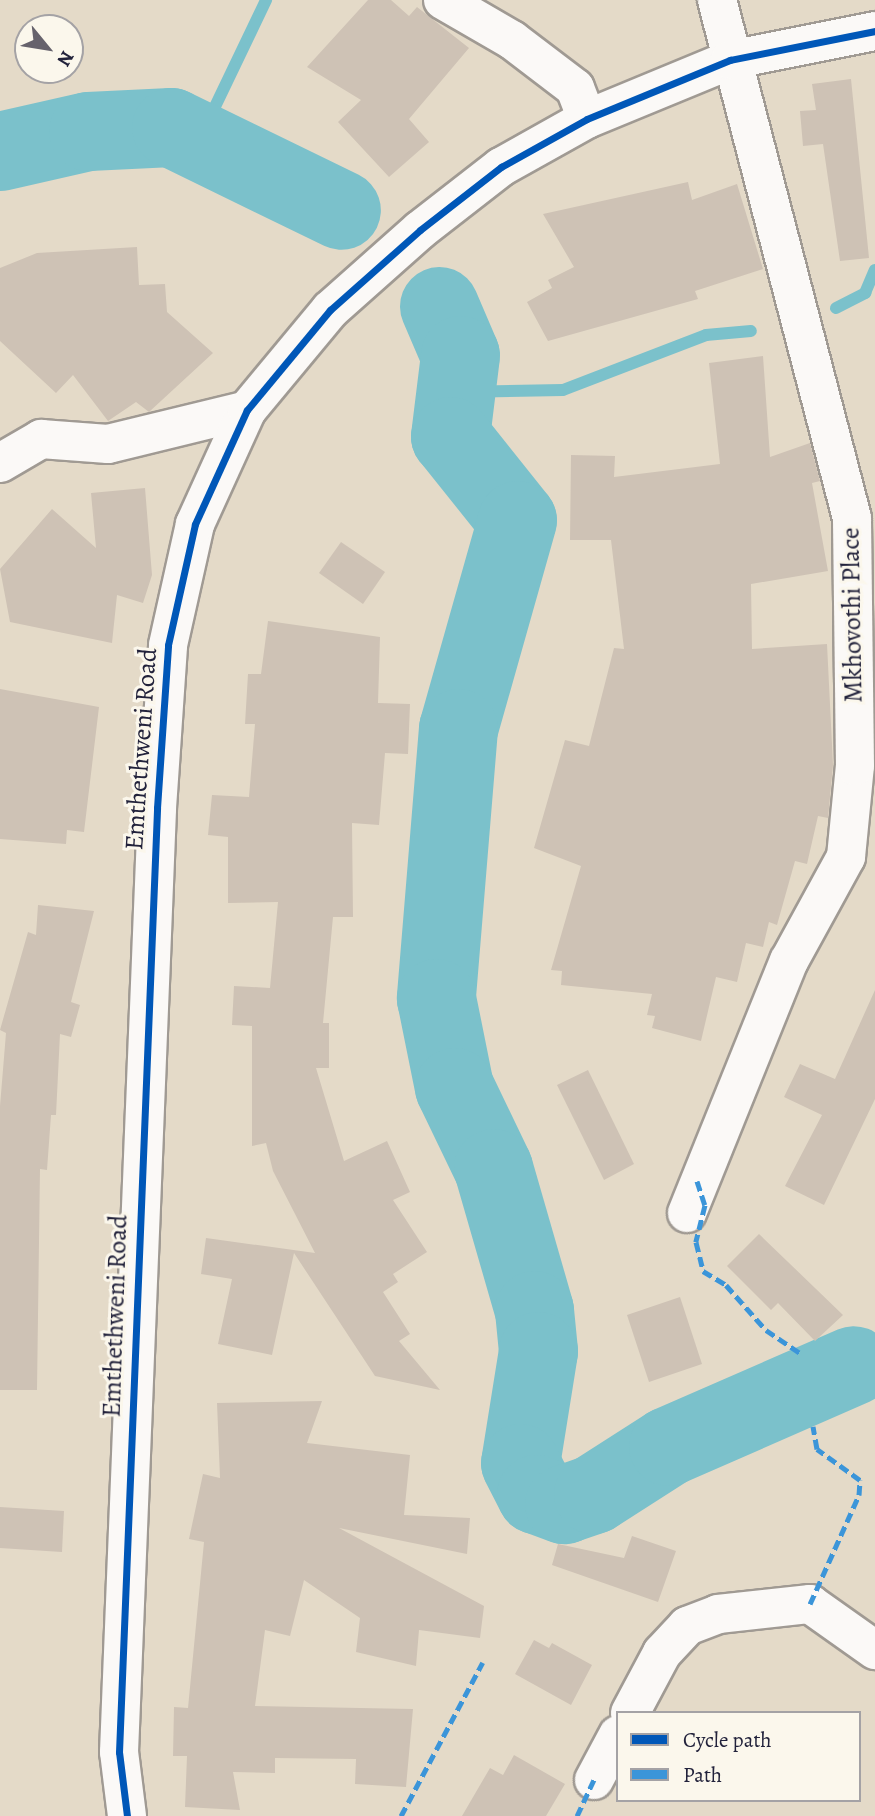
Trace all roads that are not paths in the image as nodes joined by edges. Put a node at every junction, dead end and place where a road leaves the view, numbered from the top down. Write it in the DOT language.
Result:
graph roads {
  1 [pos="443,0"];
  2 [pos="717,0"];
  3 [pos="875,31"];
  4 [pos="730,60"];
  5 [pos="587,118"];
  6 [pos="247,410"];
  7 [pos="0,463"];
  8 [pos="864,523"];
  9 [pos="687,1213"];
  10 [pos="875,1650"];
  11 [pos="631,1711"];
  12 [pos="616,1739"];
  13 [pos="594,1780"];
  14 [pos="127,1816"];
  1 -- 5 [label="street"];
  2 -- 4 [label="street, Mkhovothi Place"];
  3 -- 4 [label="street, Emthethweni Road"];
  4 -- 5 [label="street, Emthethweni Road"];
  4 -- 8 [label="street, Mkhovothi Place"];
  5 -- 6 [label="street, Emthethweni Road"];
  6 -- 7 [label="street"];
  6 -- 14 [label="street, Emthethweni Road"];
  8 -- 9 [label="street, Mkhovothi Place"];
  10 -- 11 [label="street"];
  12 -- 13 [label="street"];
}
